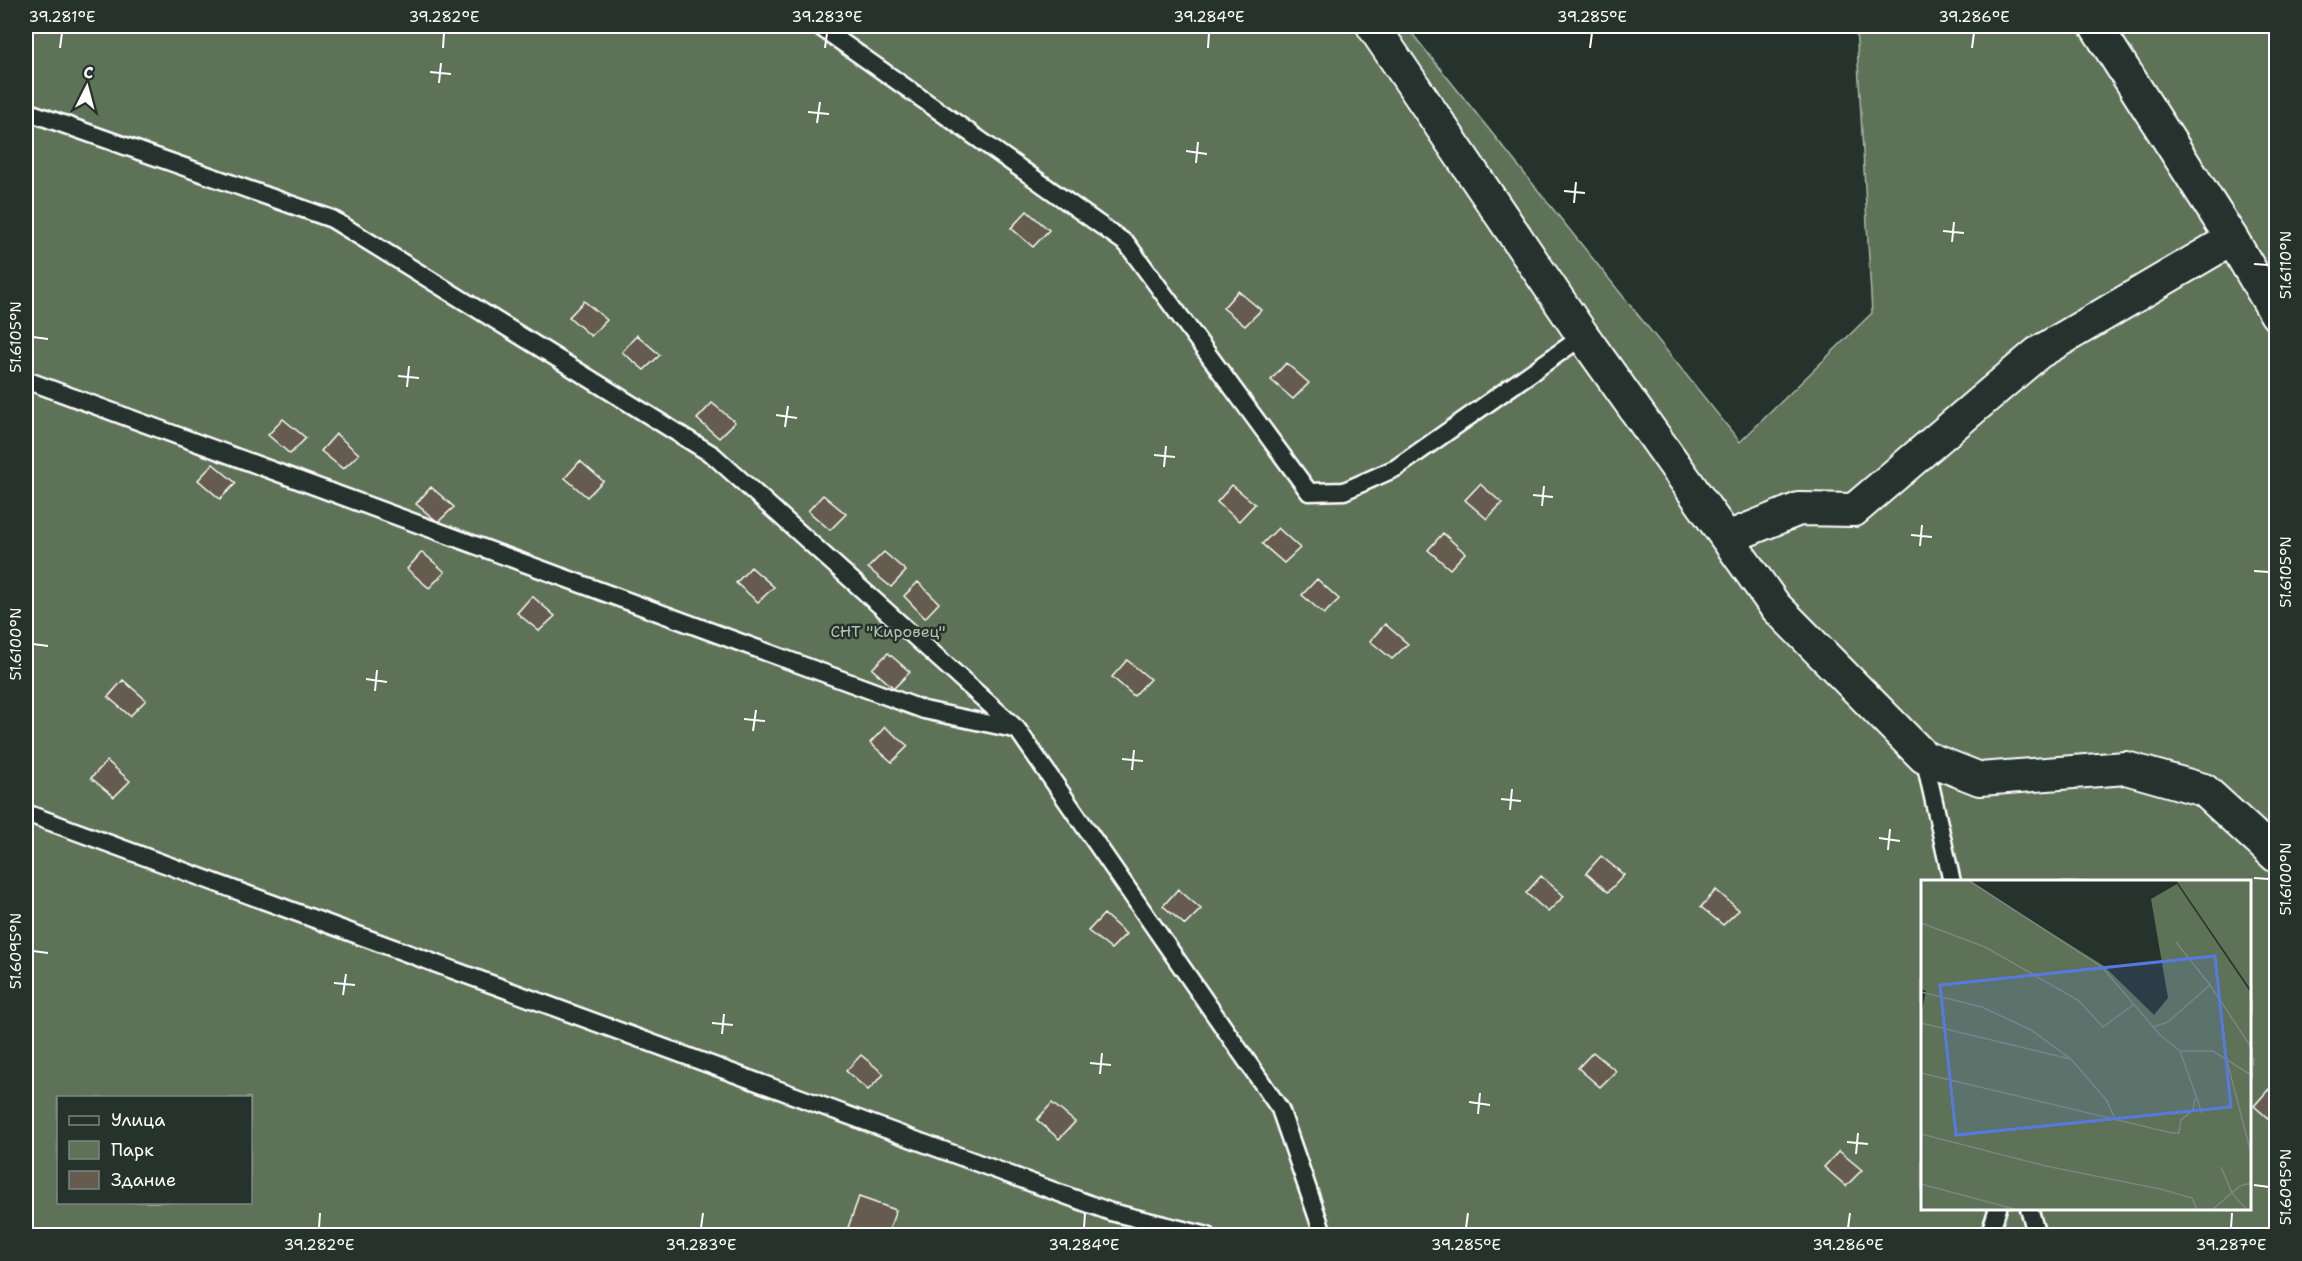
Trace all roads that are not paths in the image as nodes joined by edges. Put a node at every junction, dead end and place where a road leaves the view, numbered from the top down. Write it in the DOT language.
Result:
graph roads {
  1 [pos="819,26"];
  2 [pos="1373,26"];
  3 [pos="2097,26"];
  4 [pos="26,111"];
  5 [pos="2232,239"];
  6 [pos="2277,314"];
  7 [pos="1583,336"];
  8 [pos="26,380"];
  9 [pos="1727,538"];
  10 [pos="1017,729"];
  11 [pos="1924,757"];
  12 [pos="26,813"];
  13 [pos="2277,856"];
  14 [pos="1952,880"];
  15 [pos="1998,1210"];
  16 [pos="2029,1210"];
  17 [pos="1208,1236"];
  18 [pos="1324,1236"];
  19 [pos="1989,1236"];
  20 [pos="2037,1236"];
  1 -- 7 [label="lane"];
  2 -- 7 [label="street"];
  3 -- 5 [label="street"];
  4 -- 10 [label="lane"];
  5 -- 6 [label="street"];
  5 -- 9 [label="street"];
  7 -- 9 [label="street"];
  8 -- 10 [label="lane"];
  9 -- 11 [label="street"];
  10 -- 18 [label="lane"];
  11 -- 13 [label="street"];
  11 -- 14 [label="lane"];
  12 -- 17 [label="lane"];
  15 -- 19 [label="lane"];
  16 -- 20 [label="lane"];
}
